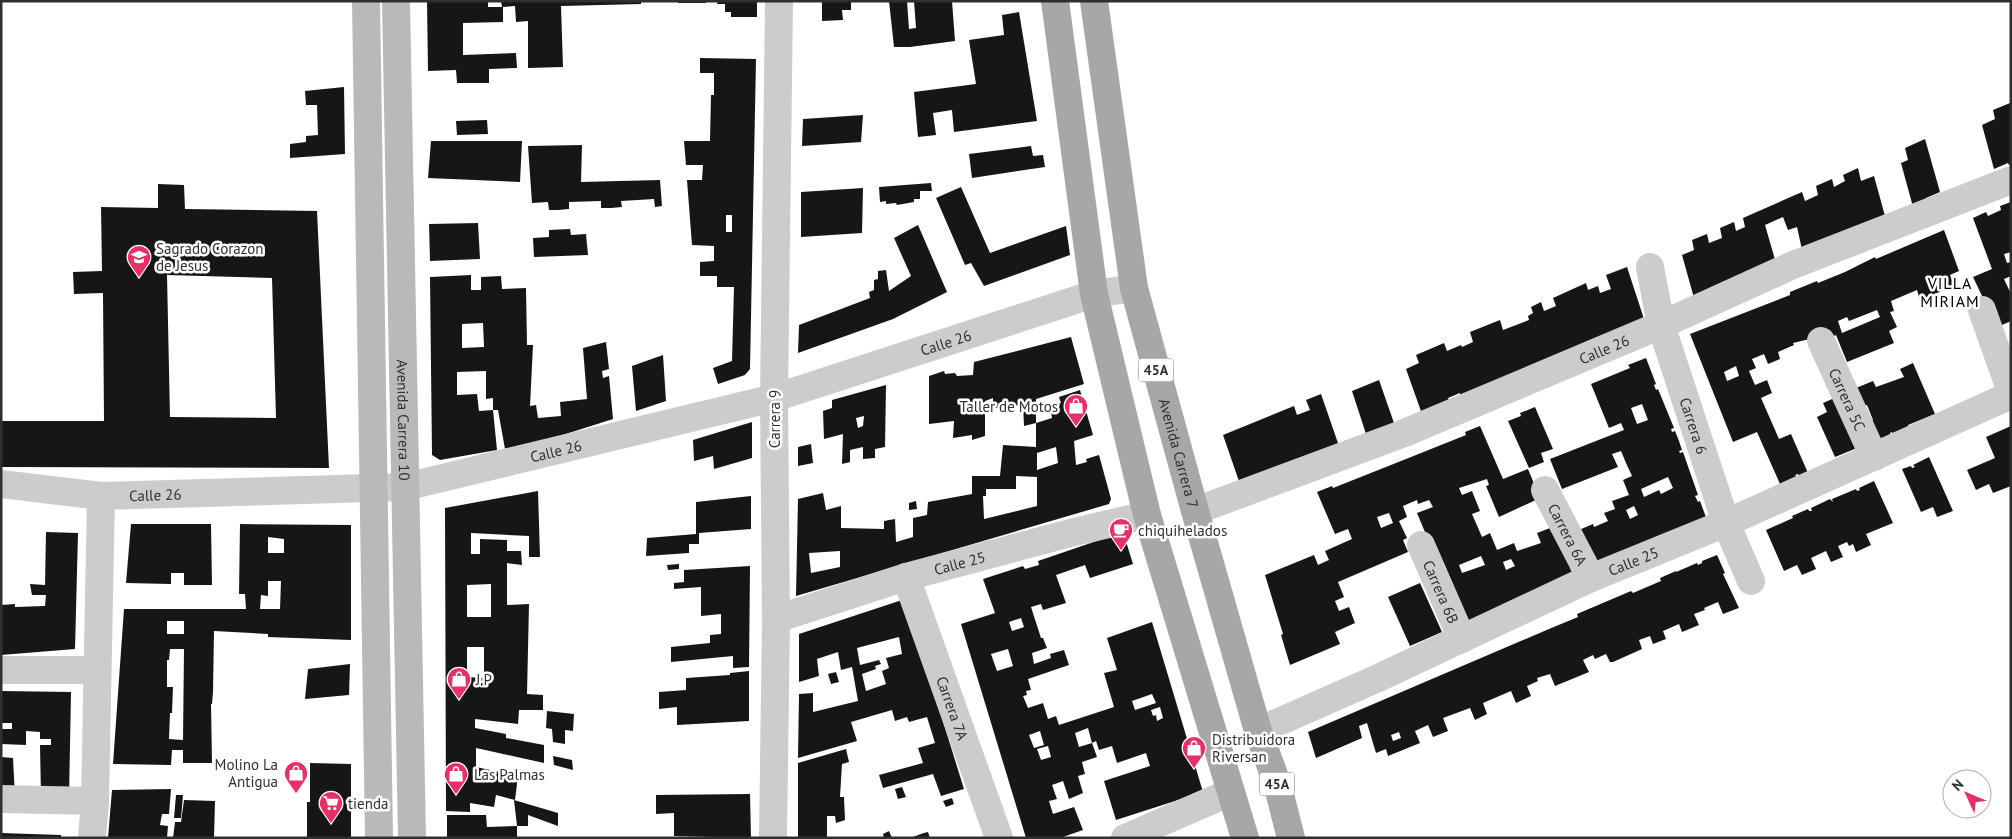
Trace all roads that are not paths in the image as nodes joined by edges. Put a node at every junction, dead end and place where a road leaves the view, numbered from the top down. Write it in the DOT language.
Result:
graph roads {
  1 [pos="366,1"];
  2 [pos="396,1"];
  3 [pos="779,1"];
  4 [pos="1055,1"];
  5 [pos="1094,1"];
  6 [pos="2011,180"];
  7 [pos="1650,267"];
  8 [pos="1134,288"];
  9 [pos="1094,294"];
  10 [pos="1982,310"];
  11 [pos="1661,325"];
  12 [pos="1821,341"];
  13 [pos="2011,394"];
  14 [pos="774,398"];
  15 [pos="1874,457"];
  16 [pos="1,484"];
  17 [pos="406,487"];
  18 [pos="372,488"];
  19 [pos="1545,490"];
  20 [pos="101,496"];
  21 [pos="1195,511"];
  22 [pos="1147,515"];
  23 [pos="1726,522"];
  24 [pos="1421,545"];
  25 [pos="906,577"];
  26 [pos="1591,578"];
  27 [pos="1751,581"];
  28 [pos="776,618"];
  29 [pos="1462,639"];
  30 [pos="1,670"];
  31 [pos="96,670"];
  32 [pos="1258,731"];
  33 [pos="1231,792"];
  34 [pos="1,799"];
  35 [pos="95,801"];
  36 [pos="92,838"];
  37 [pos="378,838"];
  38 [pos="412,838"];
  39 [pos="773,838"];
  40 [pos="999,838"];
  41 [pos="1125,838"];
  42 [pos="1245,838"];
  43 [pos="1291,838"];
  1 -- 18 [label="main road"];
  2 -- 17 [label="main road, Avenida Carrera 10"];
  3 -- 14 [label="street, Carrera 9"];
  4 -- 9 [label="main road"];
  5 -- 8 [label="main road, Avenida Carrera 7 / 45A"];
  6 -- 11 [label="street, Calle 26"];
  7 -- 11 [label="street, Carrera 6"];
  8 -- 9 [label="street, Calle 26"];
  8 -- 21 [label="main road, Avenida Carrera 7 / 45A"];
  9 -- 14 [label="street, Calle 26"];
  9 -- 22 [label="main road"];
  10 -- 13 [label="street"];
  11 -- 21 [label="street, Calle 26"];
  11 -- 23 [label="street, Carrera 6"];
  12 -- 15 [label="street, Carrera 5C"];
  13 -- 15 [label="street, Calle 25"];
  14 -- 17 [label="street, Calle 26"];
  14 -- 28 [label="street, Carrera 9"];
  15 -- 23 [label="street, Calle 25"];
  16 -- 20 [label="street, Calle 26"];
  17 -- 18 [label="street, Calle 26"];
  17 -- 38 [label="main road, Avenida Carrera 10"];
  18 -- 20 [label="street, Calle 26"];
  18 -- 37 [label="main road"];
  19 -- 26 [label="street, Carrera 6A"];
  20 -- 31 [label="street"];
  21 -- 32 [label="main road, Avenida Carrera 7 / 45A"];
  22 -- 25 [label="street, Calle 25"];
  22 -- 33 [label="main road"];
  23 -- 26 [label="street, Calle 25"];
  23 -- 27 [label="street, Carrera 6"];
  24 -- 29 [label="street, Carrera 6B"];
  25 -- 28 [label="street, Calle 25"];
  25 -- 40 [label="street, Carrera 7A"];
  26 -- 29 [label="street, Calle 25"];
  28 -- 39 [label="street, Carrera 9"];
  29 -- 32 [label="street, Calle 25"];
  30 -- 31 [label="street"];
  31 -- 35 [label="street"];
  32 -- 43 [label="main road, Avenida Carrera 7 / 45A"];
  33 -- 41 [label="street"];
  33 -- 42 [label="main road"];
  34 -- 35 [label="street"];
  35 -- 36 [label="street"];
}
